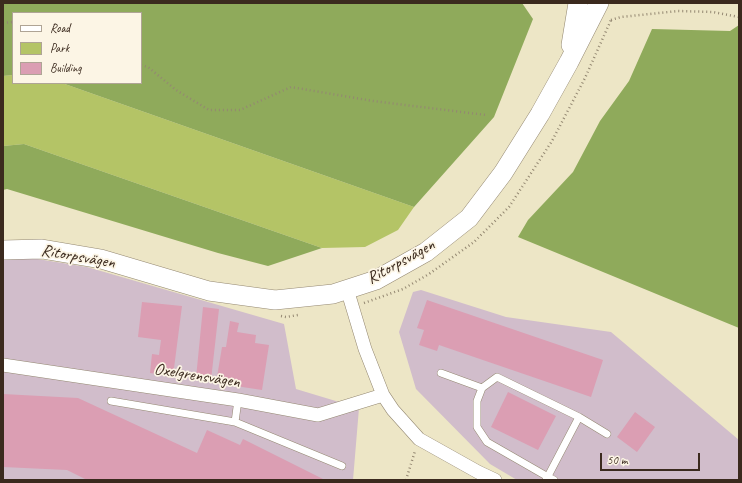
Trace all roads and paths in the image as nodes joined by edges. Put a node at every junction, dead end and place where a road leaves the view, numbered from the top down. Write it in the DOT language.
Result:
graph roads {
  1 [pos="578,3"];
  2 [pos="598,5"];
  3 [pos="739,17"];
  4 [pos="611,20"];
  5 [pos="569,62"];
  6 [pos="142,65"];
  7 [pos="486,115"];
  8 [pos="3,250"];
  9 [pos="350,297"];
  10 [pos="300,315"];
  11 [pos="279,316"];
  12 [pos="3,365"];
  13 [pos="441,373"];
  14 [pos="482,388"];
  15 [pos="383,395"];
  16 [pos="238,400"];
  17 [pos="111,401"];
  18 [pos="579,417"];
  19 [pos="235,422"];
  20 [pos="607,434"];
  21 [pos="419,439"];
  22 [pos="342,466"];
  23 [pos="549,479"];
  24 [pos="406,480"];
  25 [pos="495,480"];
  1 -- 5 [label="street, Ritorpsvägen"];
  2 -- 4 [label="path"];
  2 -- 5 [label="street, Ritorpsvägen"];
  3 -- 4 [label="path"];
  4 -- 9 [label="path"];
  5 -- 9 [label="street, Ritorpsvägen"];
  6 -- 7 [label="path"];
  8 -- 9 [label="street, Ritorpsvägen"];
  9 -- 15 [label="street"];
  10 -- 11 [label="path"];
  12 -- 16 [label="street, Oxelgrensvägen"];
  13 -- 14 [label="lane"];
  14 -- 18 [label="lane"];
  14 -- 23 [label="lane"];
  15 -- 16 [label="street, Oxelgrensvägen"];
  15 -- 21 [label="street"];
  16 -- 19 [label="lane"];
  17 -- 19 [label="lane"];
  18 -- 20 [label="lane"];
  18 -- 23 [label="lane"];
  19 -- 22 [label="lane"];
  21 -- 24 [label="path"];
  21 -- 25 [label="street"];
}
